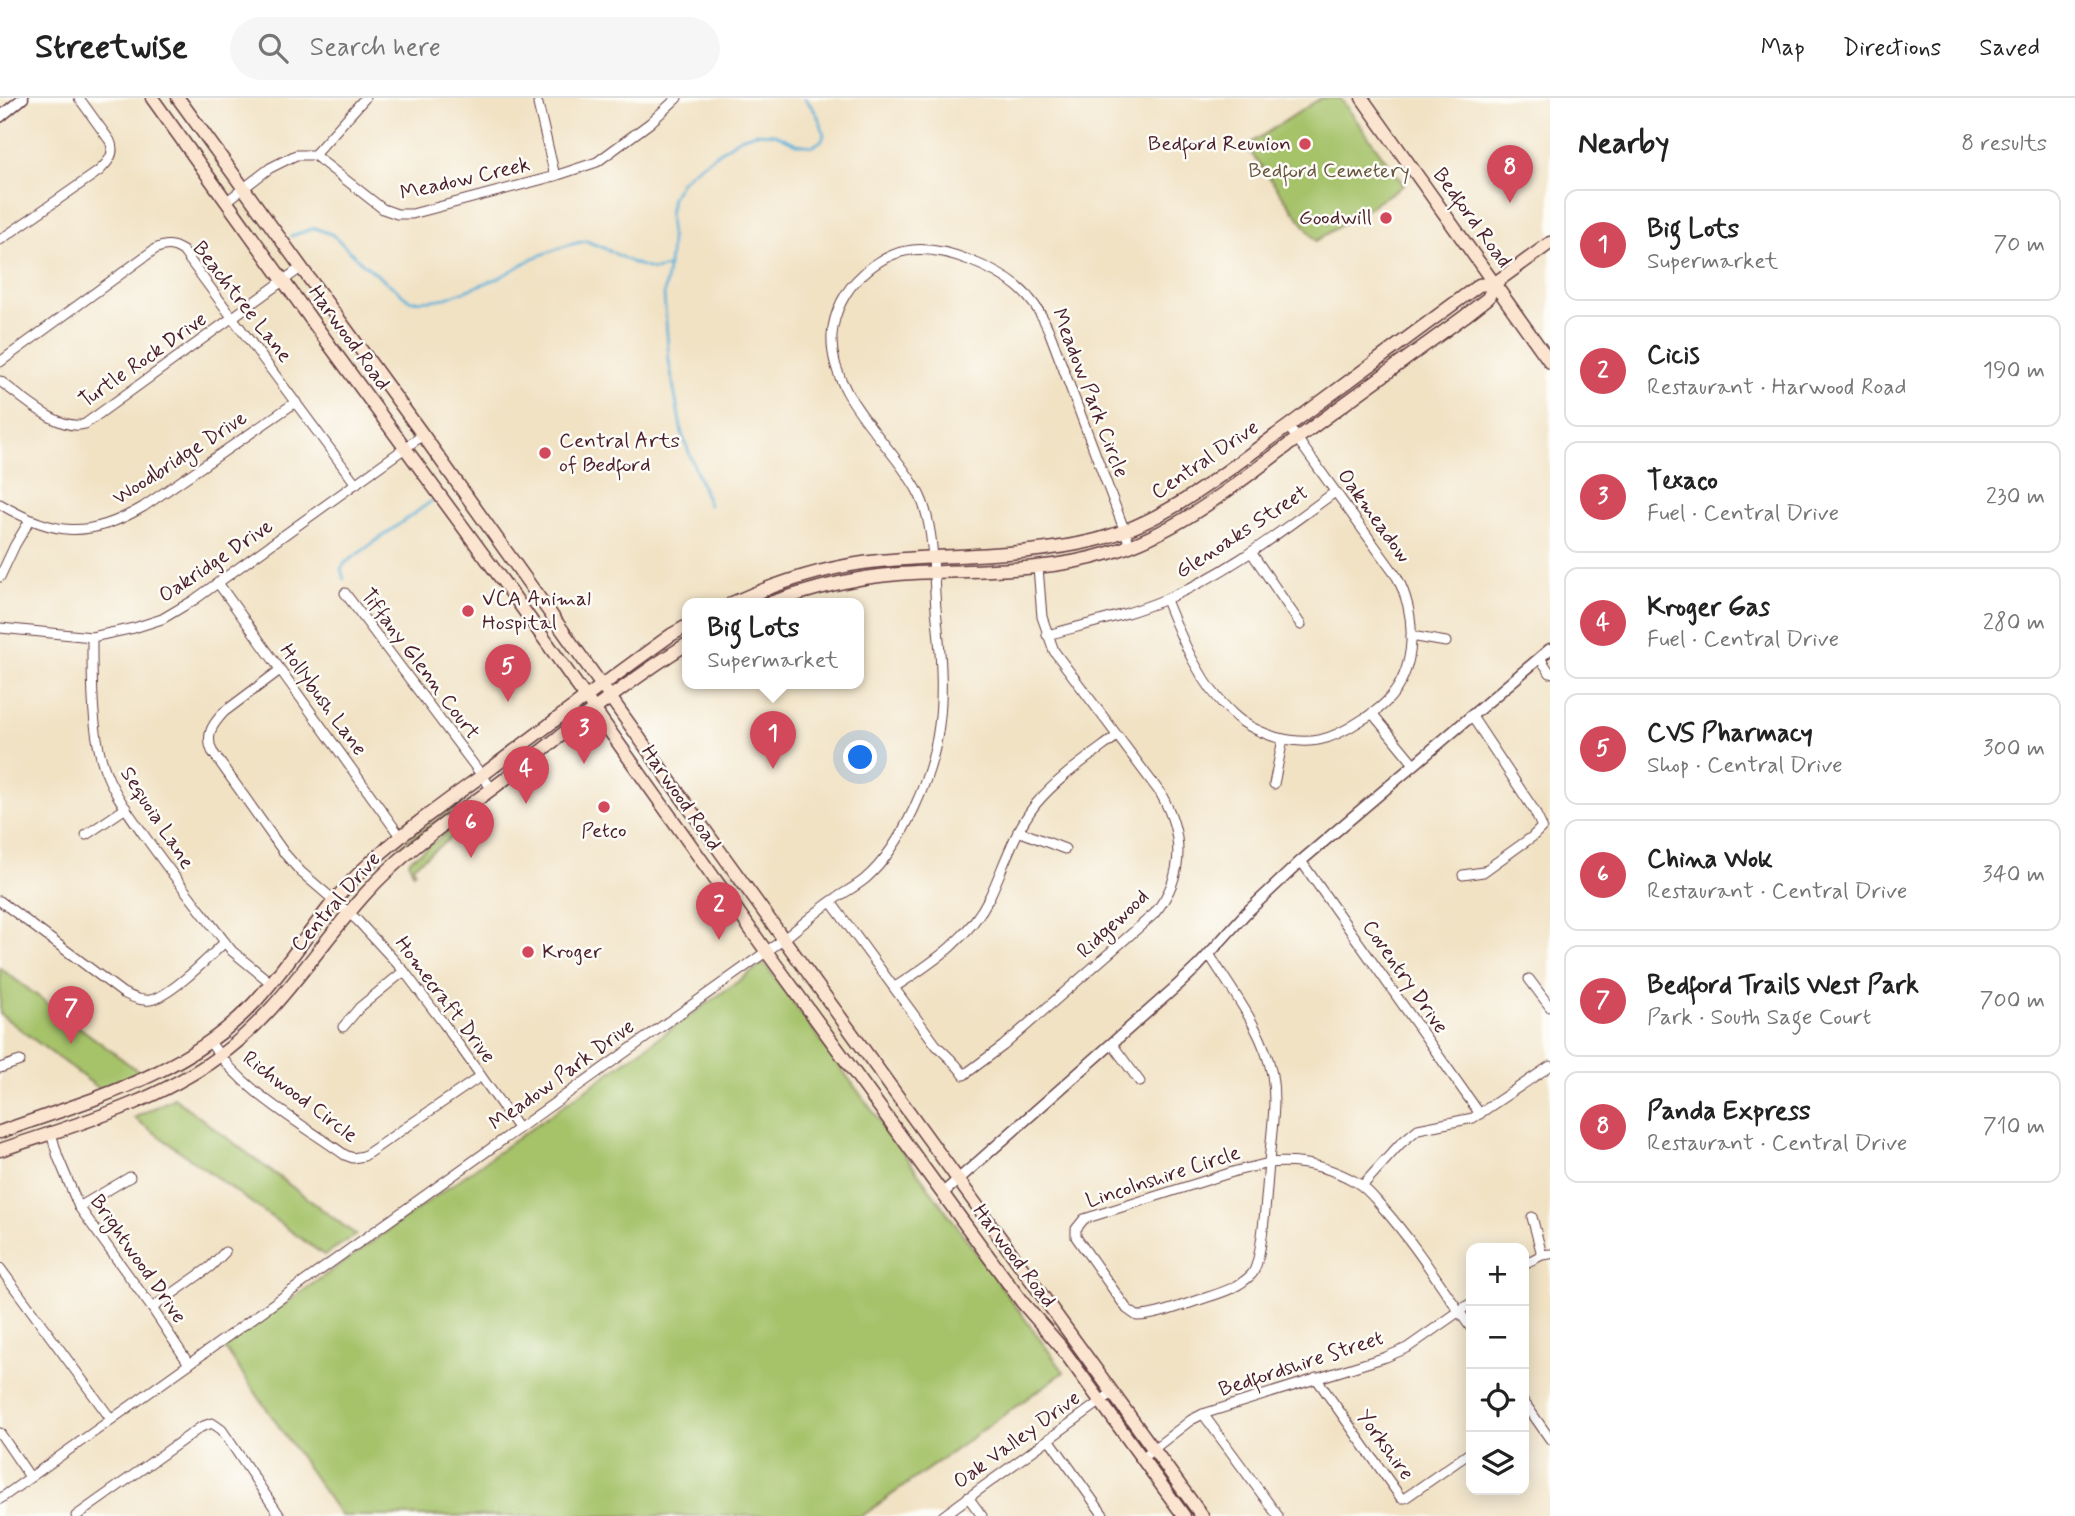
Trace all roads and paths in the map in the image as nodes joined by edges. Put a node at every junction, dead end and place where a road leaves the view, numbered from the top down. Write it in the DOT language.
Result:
graph roads {
  1 [pos="23,98"];
  2 [pos="152,98"];
  3 [pos="178,98"];
  4 [pos="365,98"];
  5 [pos="677,98"];
  6 [pos="1362,98"];
  7 [pos="82,102"];
  8 [pos="538,104"];
  9 [pos="0,117"];
  10 [pos="314,155"];
  11 [pos="555,176"];
  12 [pos="244,187"];
  13 [pos="226,201"];
  14 [pos="0,240"];
  15 [pos="1550,243"];
  16 [pos="302,267"];
  17 [pos="284,281"];
  18 [pos="1495,283"];
  19 [pos="233,317"];
  20 [pos="0,362"];
  21 [pos="1550,362"];
  22 [pos="377,372"];
  23 [pos="0,381"];
  24 [pos="358,384"];
  25 [pos="296,402"];
  26 [pos="1288,426"];
  27 [pos="424,435"];
  28 [pos="1297,439"];
  29 [pos="405,449"];
  30 [pos="356,484"];
  31 [pos="1335,492"];
  32 [pos="0,504"];
  33 [pos="30,520"];
  34 [pos="1124,531"];
  35 [pos="1130,545"];
  36 [pos="1251,552"];
  37 [pos="508,555"];
  38 [pos="933,557"];
  39 [pos="1038,567"];
  40 [pos="493,568"];
  41 [pos="832,568"];
  42 [pos="933,572"];
  43 [pos="0,577"];
  44 [pos="218,583"];
  45 [pos="835,584"];
  46 [pos="345,593"];
  47 [pos="743,598"];
  48 [pos="787,598"];
  49 [pos="1166,600"];
  50 [pos="1301,625"];
  51 [pos="0,628"];
  52 [pos="682,629"];
  53 [pos="1047,635"];
  54 [pos="92,636"];
  55 [pos="1411,636"];
  56 [pos="1447,642"];
  57 [pos="682,647"];
  58 [pos="1550,649"];
  59 [pos="1539,658"];
  60 [pos="280,670"];
  61 [pos="1550,673"];
  62 [pos="600,686"];
  63 [pos="586,696"];
  64 [pos="609,698"];
  65 [pos="595,709"];
  66 [pos="1373,713"];
  67 [pos="1471,715"];
  68 [pos="1117,736"];
  69 [pos="1283,739"];
  70 [pos="1414,764"];
  71 [pos="481,775"];
  72 [pos="1274,783"];
  73 [pos="492,789"];
  74 [pos="125,808"];
  75 [pos="699,823"];
  76 [pos="1018,831"];
  77 [pos="86,835"];
  78 [pos="684,835"];
  79 [pos="400,836"];
  80 [pos="1065,849"];
  81 [pos="1301,861"];
  82 [pos="1463,875"];
  83 [pos="0,901"];
  84 [pos="335,901"];
  85 [pos="831,902"];
  86 [pos="349,913"];
  87 [pos="784,939"];
  88 [pos="225,943"];
  89 [pos="766,951"];
  90 [pos="1209,954"];
  91 [pos="404,971"];
  92 [pos="1529,979"];
  93 [pos="271,982"];
  94 [pos="895,987"];
  95 [pos="1550,1007"];
  96 [pos="343,1027"];
  97 [pos="210,1042"];
  98 [pos="1112,1044"];
  99 [pos="219,1056"];
  100 [pos="20,1061"];
  101 [pos="1550,1066"];
  102 [pos="0,1068"];
  103 [pos="481,1076"];
  104 [pos="1140,1082"];
  105 [pos="1480,1114"];
  106 [pos="518,1128"];
  107 [pos="0,1132"];
  108 [pos="51,1133"];
  109 [pos="0,1150"];
  110 [pos="1269,1163"];
  111 [pos="130,1177"];
  112 [pos="958,1179"];
  113 [pos="1362,1186"];
  114 [pos="943,1193"];
  115 [pos="79,1208"];
  116 [pos="1532,1217"];
  117 [pos="225,1252"];
  118 [pos="1546,1255"];
  119 [pos="1529,1262"];
  120 [pos="0,1268"];
  121 [pos="1467,1306"];
  122 [pos="152,1308"];
  123 [pos="1459,1312"];
  124 [pos="1466,1321"];
  125 [pos="189,1364"];
  126 [pos="1316,1378"];
  127 [pos="1112,1393"];
  128 [pos="1101,1401"];
  129 [pos="1529,1413"];
  130 [pos="1203,1414"];
  131 [pos="111,1419"];
  132 [pos="0,1433"];
  133 [pos="1550,1438"];
  134 [pos="1049,1439"];
  135 [pos="1153,1449"];
  136 [pos="1466,1455"];
  137 [pos="1142,1458"];
  138 [pos="30,1477"];
  139 [pos="968,1497"];
  140 [pos="0,1499"];
  141 [pos="76,1516"];
  142 [pos="280,1516"];
  143 [pos="943,1516"];
  144 [pos="982,1516"];
  145 [pos="1104,1516"];
  146 [pos="1185,1516"];
  147 [pos="1202,1516"];
  148 [pos="1278,1516"];
  1 -- 9 [label="street"];
  2 -- 13 [label="main road, Harwood Road"];
  3 -- 12 [label="main road, Harwood Road"];
  4 -- 10 [label="street"];
  5 -- 11 [label="street, Meadow Creek"];
  6 -- 18 [label="main road, Bedford Road"];
  7 -- 14 [label="street"];
  8 -- 11 [label="street"];
  10 -- 11 [label="street, Meadow Creek"];
  10 -- 12 [label="street"];
  12 -- 13 [label="street"];
  12 -- 16 [label="main road, Harwood Road"];
  13 -- 17 [label="main road, Harwood Road"];
  15 -- 18 [label="main road, Central Drive"];
  16 -- 17 [label="street, Turtle Rock Drive"];
  16 -- 22 [label="main road, Harwood Road"];
  17 -- 19 [label="street, Turtle Rock Drive"];
  17 -- 24 [label="main road, Harwood Road"];
  18 -- 21 [label="main road, Bedford Road"];
  18 -- 26 [label="main road, Central Drive"];
  18 -- 28 [label="main road, Central Drive"];
  19 -- 20 [label="street, Beachtree Lane"];
  19 -- 23 [label="street, Turtle Rock Drive"];
  19 -- 25 [label="street, Beachtree Lane"];
  22 -- 24 [label="main road"];
  22 -- 27 [label="main road, Harwood Road"];
  24 -- 29 [label="main road, Harwood Road"];
  25 -- 30 [label="street, Beachtree Lane"];
  25 -- 33 [label="street, Woodbridge Drive"];
  26 -- 28 [label="street, Oakmeadow"];
  26 -- 34 [label="main road, Central Drive"];
  27 -- 29 [label="street, Oakridge Drive"];
  27 -- 37 [label="main road, Harwood Road"];
  28 -- 31 [label="street, Oakmeadow"];
  28 -- 35 [label="main road, Central Drive"];
  29 -- 30 [label="street, Oakridge Drive"];
  29 -- 40 [label="main road, Harwood Road"];
  30 -- 44 [label="street, Oakridge Drive"];
  31 -- 36 [label="street, Glenoaks Street"];
  31 -- 55 [label="street, Oakmeadow"];
  32 -- 33 [label="street, Woodbridge Drive"];
  33 -- 43 [label="street"];
  34 -- 35 [label="street, Meadow Park Circle"];
  34 -- 38 [label="main road, Central Drive"];
  34 -- 38 [label="street, Meadow Park Circle"];
  35 -- 39 [label="main road, Central Drive"];
  36 -- 49 [label="street, Glenoaks Street"];
  36 -- 50 [label="street"];
  37 -- 40 [label="main road"];
  37 -- 62 [label="main road, Harwood Road"];
  38 -- 41 [label="main road, Central Drive"];
  38 -- 42 [label="street, Meadow Park Drive"];
  39 -- 42 [label="main road, Central Drive"];
  39 -- 53 [label="street, Ridgewood"];
  40 -- 63 [label="main road, Harwood Road"];
  41 -- 45 [label="main road"];
  41 -- 47 [label="main road, Central Drive"];
  42 -- 45 [label="main road, Central Drive"];
  42 -- 85 [label="street, Meadow Park Drive"];
  44 -- 54 [label="street, Oakridge Drive"];
  44 -- 60 [label="street, Hollybush Lane"];
  45 -- 48 [label="main road, Central Drive"];
  46 -- 71 [label="street, Tiffany Glenn Court"];
  49 -- 53 [label="street, Glenoaks Street"];
  49 -- 69 [label="street, Oakmeadow"];
  51 -- 54 [label="street, Oakridge Drive"];
  52 -- 62 [label="main road, Central Drive"];
  53 -- 68 [label="street, Ridgewood"];
  54 -- 74 [label="street, Sequoia Lane"];
  55 -- 56 [label="street"];
  55 -- 66 [label="street, Oakmeadow"];
  57 -- 64 [label="main road, Central Drive"];
  58 -- 59 [label="street"];
  59 -- 61 [label="street"];
  59 -- 67 [label="street"];
  60 -- 79 [label="street, Hollybush Lane"];
  60 -- 84 [label="street, Homecraft Drive"];
  62 -- 63 [label="main road, Central Drive"];
  62 -- 64 [label="main road, Harwood Road"];
  63 -- 65 [label="main road, Harwood Road"];
  63 -- 71 [label="main road, Central Drive"];
  64 -- 65 [label="main road, Central Drive"];
  64 -- 75 [label="main road, Harwood Road"];
  65 -- 73 [label="main road, Central Drive"];
  65 -- 78 [label="main road, Harwood Road"];
  66 -- 69 [label="street, Oakmeadow"];
  66 -- 70 [label="street"];
  67 -- 70 [label="street"];
  67 -- 82 [label="street"];
  68 -- 76 [label="street"];
  68 -- 94 [label="street, Ridgewood"];
  69 -- 72 [label="street"];
  70 -- 81 [label="street"];
  71 -- 73 [label="street, Tiffany Glenn Court"];
  71 -- 79 [label="main road, Central Drive"];
  73 -- 86 [label="main road, Central Drive"];
  74 -- 77 [label="street"];
  74 -- 88 [label="street, Sequoia Lane"];
  75 -- 78 [label="main road"];
  75 -- 87 [label="main road, Harwood Road"];
  76 -- 80 [label="street"];
  76 -- 94 [label="street"];
  78 -- 89 [label="main road, Harwood Road"];
  79 -- 84 [label="main road, Central Drive"];
  81 -- 90 [label="street"];
  81 -- 105 [label="street, Coventry Drive"];
  83 -- 88 [label="street"];
  84 -- 86 [label="street, Homecraft Drive"];
  84 -- 93 [label="main road, Central Drive"];
  85 -- 87 [label="street, Meadow Park Drive"];
  85 -- 94 [label="street, Ridgewood"];
  86 -- 91 [label="street, Homecraft Drive"];
  86 -- 99 [label="main road, Central Drive"];
  87 -- 89 [label="street, Meadow Park Drive"];
  87 -- 112 [label="main road, Harwood Road"];
  88 -- 93 [label="street, Sequoia Lane"];
  89 -- 106 [label="street, Meadow Park Drive"];
  89 -- 114 [label="main road, Harwood Road"];
  90 -- 98 [label="street"];
  90 -- 110 [label="street"];
  91 -- 96 [label="street"];
  91 -- 103 [label="street, Homecraft Drive"];
  92 -- 95 [label="street"];
  93 -- 97 [label="main road, Central Drive"];
  97 -- 99 [label="street, Richwood Circle"];
  97 -- 107 [label="main road, Central Drive"];
  98 -- 104 [label="street"];
  98 -- 112 [label="street"];
  99 -- 103 [label="street, Richwood Circle"];
  99 -- 108 [label="main road, Central Drive"];
  100 -- 102 [label="street"];
  101 -- 105 [label="street"];
  103 -- 106 [label="street, Homecraft Drive"];
  105 -- 113 [label="street"];
  106 -- 125 [label="street, Meadow Park Drive"];
  108 -- 109 [label="main road, Central Drive"];
  108 -- 115 [label="street, Brightwood Drive"];
  110 -- 110 [label="street, Lincolnshire Circle"];
  110 -- 113 [label="street"];
  111 -- 115 [label="street"];
  112 -- 114 [label="street"];
  112 -- 127 [label="main road, Harwood Road"];
  113 -- 123 [label="street"];
  114 -- 128 [label="main road, Harwood Road"];
  115 -- 122 [label="street, Brightwood Drive"];
  116 -- 118 [label="street"];
  117 -- 122 [label="street"];
  118 -- 119 [label="street"];
  120 -- 131 [label="street"];
  121 -- 123 [label="street, Bedfordshire Street"];
  122 -- 125 [label="street, Brightwood Drive"];
  123 -- 124 [label="street"];
  123 -- 126 [label="street, Bedfordshire Street"];
  125 -- 131 [label="street, Meadow Park Drive"];
  126 -- 130 [label="street, Bedfordshire Street"];
  126 -- 136 [label="street, Yorkshire"];
  127 -- 128 [label="street, Oak Valley Drive"];
  127 -- 135 [label="main road, Harwood Road"];
  128 -- 134 [label="street, Oak Valley Drive"];
  128 -- 137 [label="main road, Harwood Road"];
  129 -- 133 [label="street"];
  130 -- 135 [label="street, Bedfordshire Street"];
  130 -- 148 [label="street"];
  131 -- 138 [label="street, Meadow Park Drive"];
  132 -- 138 [label="street"];
  134 -- 139 [label="street, Oak Valley Drive"];
  134 -- 145 [label="street"];
  135 -- 137 [label="street, Bedfordshire Street"];
  135 -- 147 [label="main road, Harwood Road"];
  137 -- 146 [label="main road, Harwood Road"];
  138 -- 140 [label="street, Meadow Park Drive"];
  139 -- 143 [label="street, Oak Valley Drive"];
  139 -- 144 [label="street"];
  141 -- 142 [label="street"];
}
